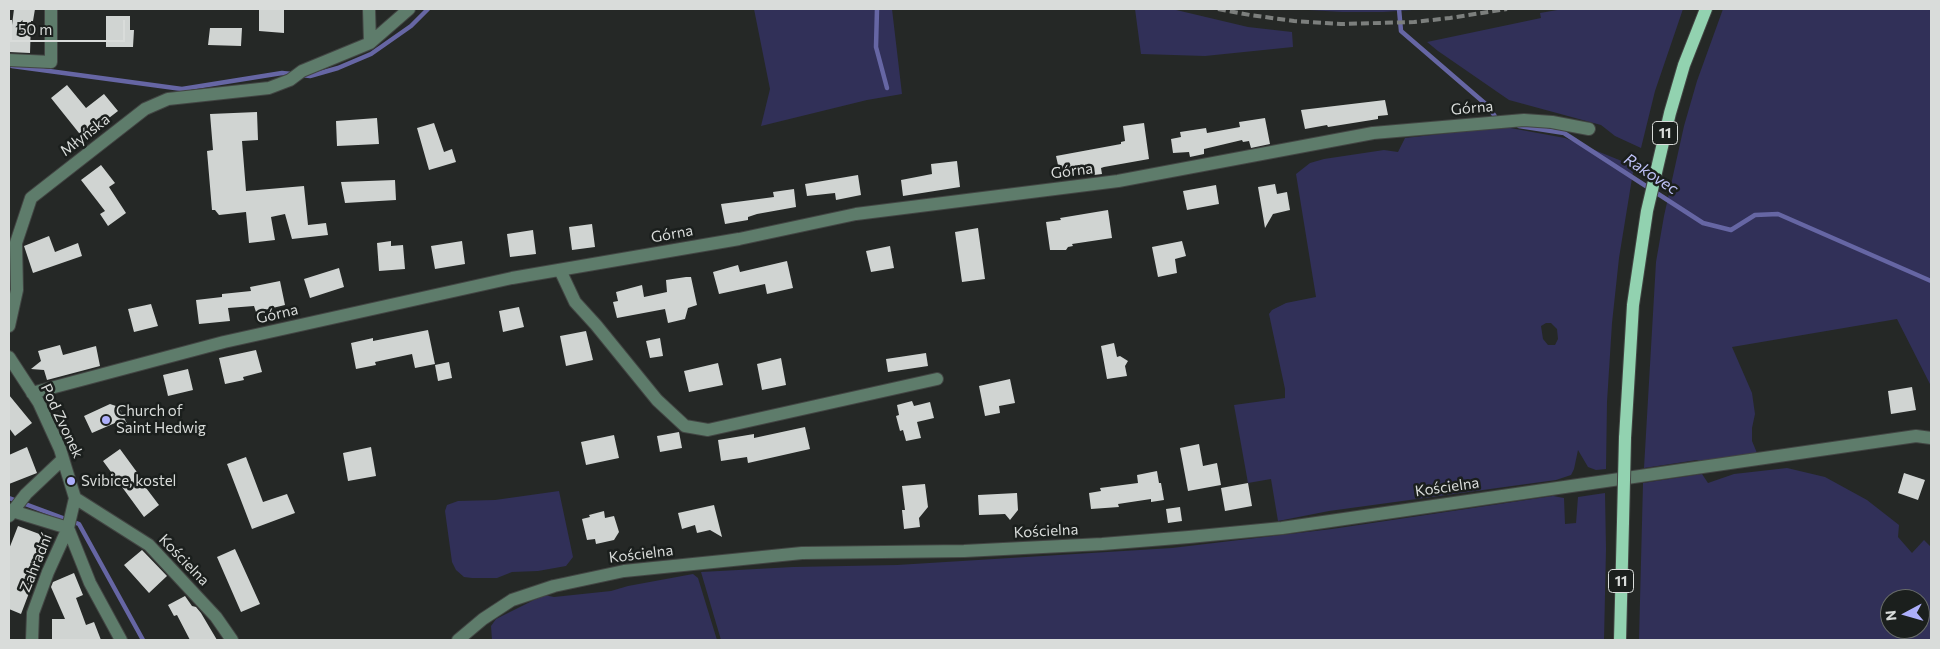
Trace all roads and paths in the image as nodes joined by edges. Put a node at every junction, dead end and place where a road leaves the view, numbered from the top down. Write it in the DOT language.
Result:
graph roads {
  1 [pos="51,9"];
  2 [pos="370,9"];
  3 [pos="409,9"];
  4 [pos="1706,9"];
  5 [pos="370,43"];
  6 [pos="9,60"];
  7 [pos="1588,129"];
  8 [pos="560,270"];
  9 [pos="9,326"];
  10 [pos="9,357"];
  11 [pos="937,379"];
  12 [pos="32,393"];
  13 [pos="1931,438"];
  14 [pos="63,459"];
  15 [pos="74,504"];
  16 [pos="10,512"];
  17 [pos="68,528"];
  18 [pos="32,640"];
  19 [pos="121,640"];
  20 [pos="232,640"];
  21 [pos="458,640"];
  22 [pos="1620,640"];
  1 -- 6 [label="street"];
  2 -- 5 [label="street"];
  3 -- 5 [label="street"];
  4 -- 22 [label="main road, 11, bridge"];
  5 -- 9 [label="street, Młyńska"];
  7 -- 8 [label="street, Górna"];
  8 -- 11 [label="street"];
  8 -- 12 [label="street, Górna"];
  10 -- 12 [label="street, Pod Zvonek"];
  12 -- 14 [label="street, Pod Zvonek"];
  13 -- 21 [label="street, Kościelna"];
  14 -- 15 [label="street, Pod Zvonek"];
  14 -- 16 [label="street"];
  15 -- 17 [label="street, Pod Zvonek"];
  15 -- 20 [label="street, Kościelna"];
  16 -- 17 [label="street"];
  17 -- 18 [label="street, Zahradní"];
  17 -- 19 [label="street"];
}
